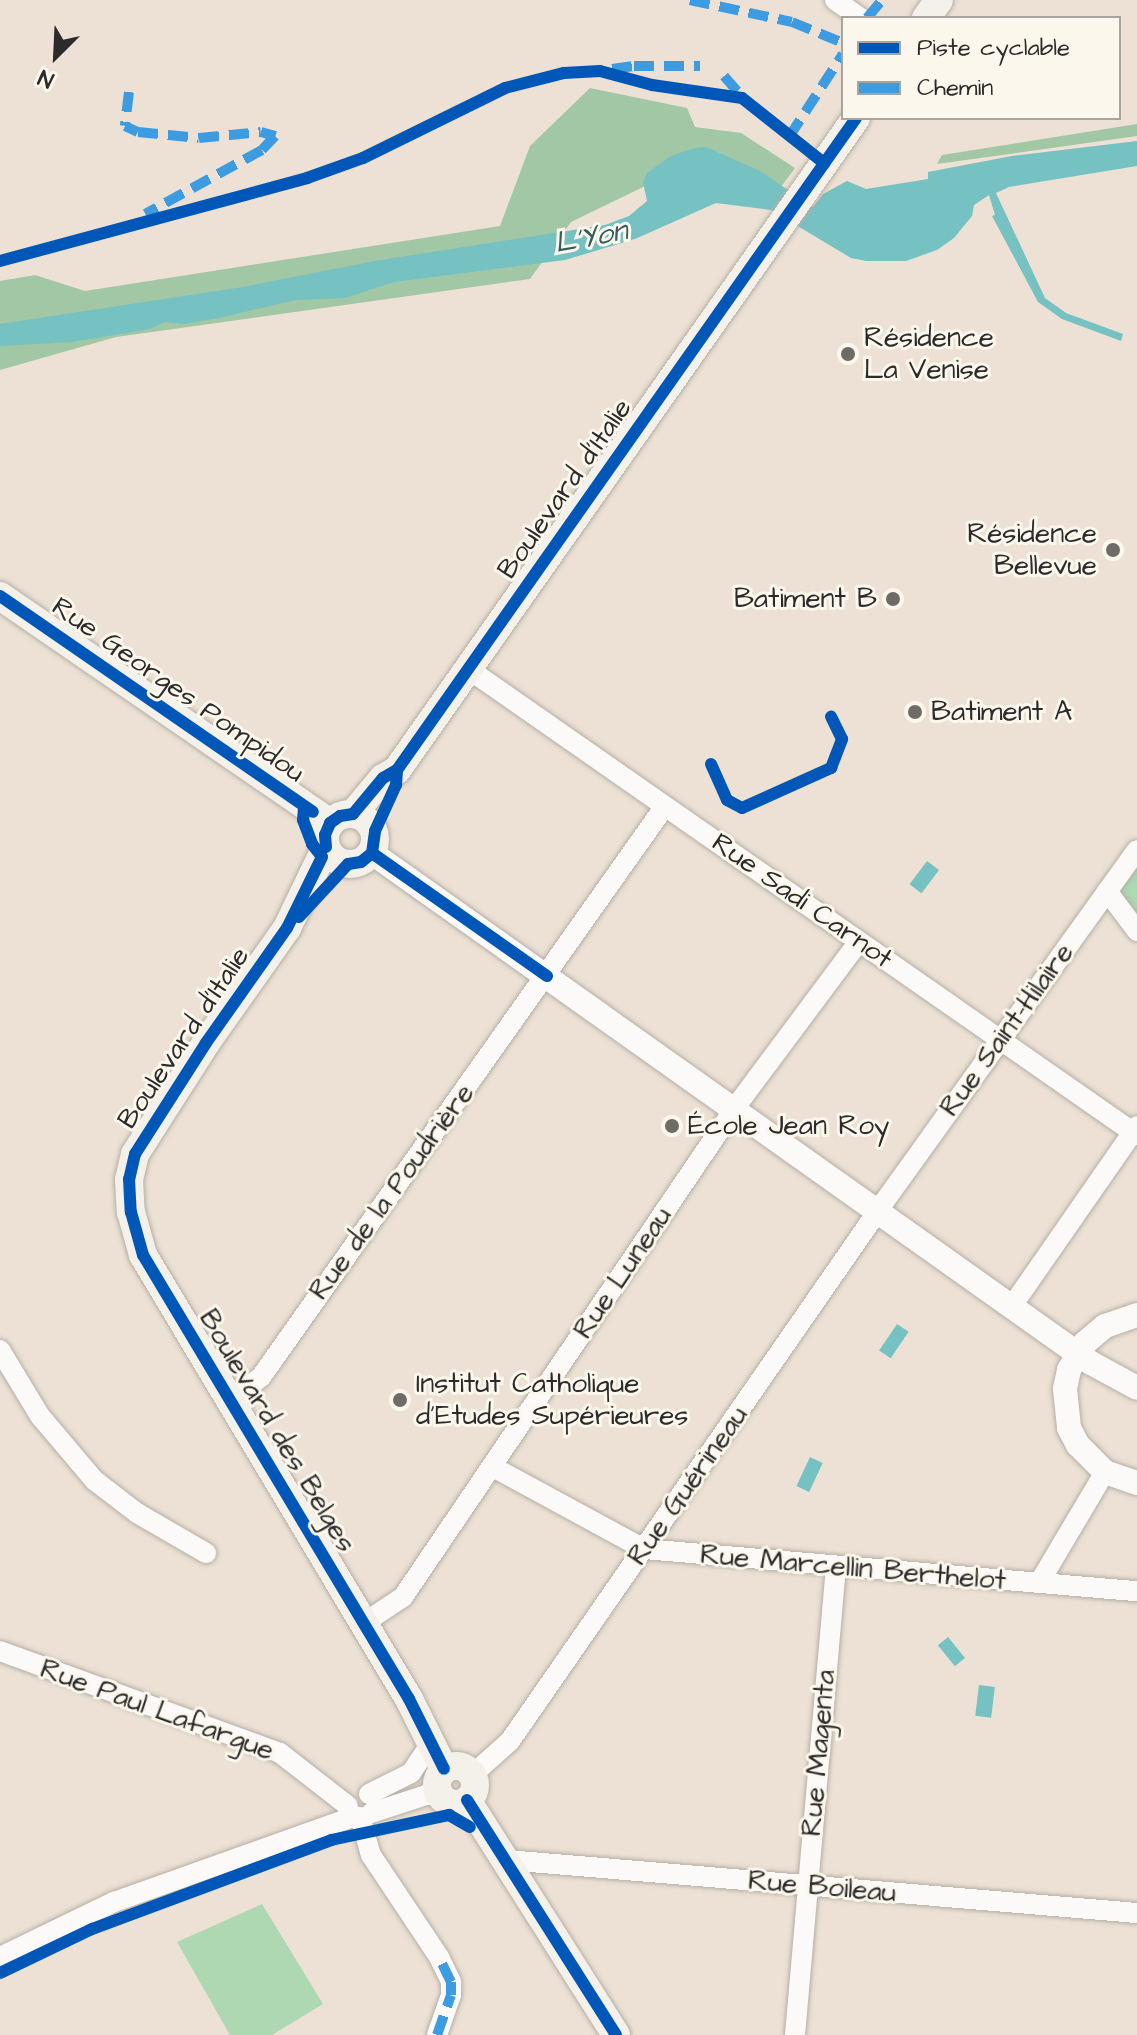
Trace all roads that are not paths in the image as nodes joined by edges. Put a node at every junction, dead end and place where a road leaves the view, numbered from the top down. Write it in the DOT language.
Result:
graph roads {
  1 [pos="835,0"];
  2 [pos="858,16"];
  3 [pos="855,120"];
  4 [pos="0,596"];
  5 [pos="467,668"];
  6 [pos="665,806"];
  7 [pos="351,839"];
  8 [pos="1137,850"];
  9 [pos="1107,891"];
  10 [pos="1137,931"];
  11 [pos="859,941"];
  12 [pos="547,976"];
  13 [pos="1000,1040"];
  14 [pos="734,1109"];
  15 [pos="1135,1131"];
  16 [pos="129,1179"];
  17 [pos="878,1211"];
  18 [pos="1012,1306"];
  19 [pos="1137,1315"];
  20 [pos="0,1350"];
  21 [pos="1078,1353"];
  22 [pos="1137,1388"];
  23 [pos="229,1401"];
  24 [pos="493,1467"];
  25 [pos="1105,1472"];
  26 [pos="1137,1483"];
  27 [pos="644,1549"];
  28 [pos="206,1553"];
  29 [pos="836,1567"];
  30 [pos="1039,1583"];
  31 [pos="1137,1591"];
  32 [pos="364,1623"];
  33 [pos="0,1651"];
  34 [pos="431,1743"];
  35 [pos="477,1777"];
  36 [pos="442,1782"];
  37 [pos="358,1807"];
  38 [pos="507,1860"];
  39 [pos="806,1885"];
  40 [pos="1137,1913"];
  41 [pos="0,1957"];
  42 [pos="437,2035"];
  43 [pos="616,2035"];
  44 [pos="795,2035"];
  1 -- 2 [label="street"];
  3 -- 5 [label="main road, Boulevard d'Italie"];
  4 -- 7 [label="main road, Rue Georges Pompidou"];
  5 -- 6 [label="street, Rue Sadi Carnot"];
  5 -- 7 [label="main road, Boulevard d'Italie"];
  6 -- 11 [label="street, Rue Sadi Carnot"];
  6 -- 12 [label="street, Rue de la Poudrière"];
  7 -- 12 [label="street"];
  7 -- 16 [label="main road, Boulevard d'Italie"];
  8 -- 9 [label="street, Rue Saint-Hilaire"];
  9 -- 10 [label="street"];
  9 -- 13 [label="street, Rue Saint-Hilaire"];
  11 -- 13 [label="street, Rue Sadi Carnot"];
  11 -- 14 [label="street, Rue Luneau"];
  12 -- 14 [label="street"];
  12 -- 23 [label="street, Rue de la Poudrière"];
  13 -- 15 [label="street, Rue Sadi Carnot"];
  13 -- 17 [label="street, Rue Saint-Hilaire"];
  14 -- 17 [label="street"];
  14 -- 24 [label="street, Rue Luneau"];
  15 -- 18 [label="street"];
  16 -- 23 [label="main road, Boulevard des Belges"];
  17 -- 18 [label="street"];
  17 -- 27 [label="street, Rue Guérineau"];
  18 -- 21 [label="street"];
  19 -- 21 [label="street"];
  20 -- 28 [label="street"];
  21 -- 22 [label="street"];
  21 -- 25 [label="street"];
  23 -- 32 [label="main road, Boulevard des Belges"];
  24 -- 27 [label="street, Rue Marcellin Berthelot"];
  24 -- 32 [label="street, Rue Luneau"];
  25 -- 26 [label="street"];
  25 -- 30 [label="street"];
  27 -- 29 [label="street, Rue Marcellin Berthelot"];
  27 -- 35 [label="street, Rue Guérineau"];
  29 -- 30 [label="street, Rue Marcellin Berthelot"];
  29 -- 39 [label="street, Rue Magenta"];
  30 -- 31 [label="street, Rue Marcellin Berthelot"];
  32 -- 34 [label="main road, Boulevard des Belges"];
  33 -- 37 [label="street, Rue Paul Lafargue"];
  34 -- 36 [label="main road, Boulevard des Belges"];
  34 -- 37 [label="street"];
  35 -- 36 [label="main road"];
  35 -- 38 [label="main road"];
  36 -- 37 [label="street"];
  37 -- 41 [label="street"];
  37 -- 42 [label="street"];
  38 -- 39 [label="street, Rue Boileau"];
  38 -- 43 [label="main road"];
  39 -- 40 [label="street, Rue Boileau"];
  39 -- 44 [label="street, Rue Magenta"];
}
